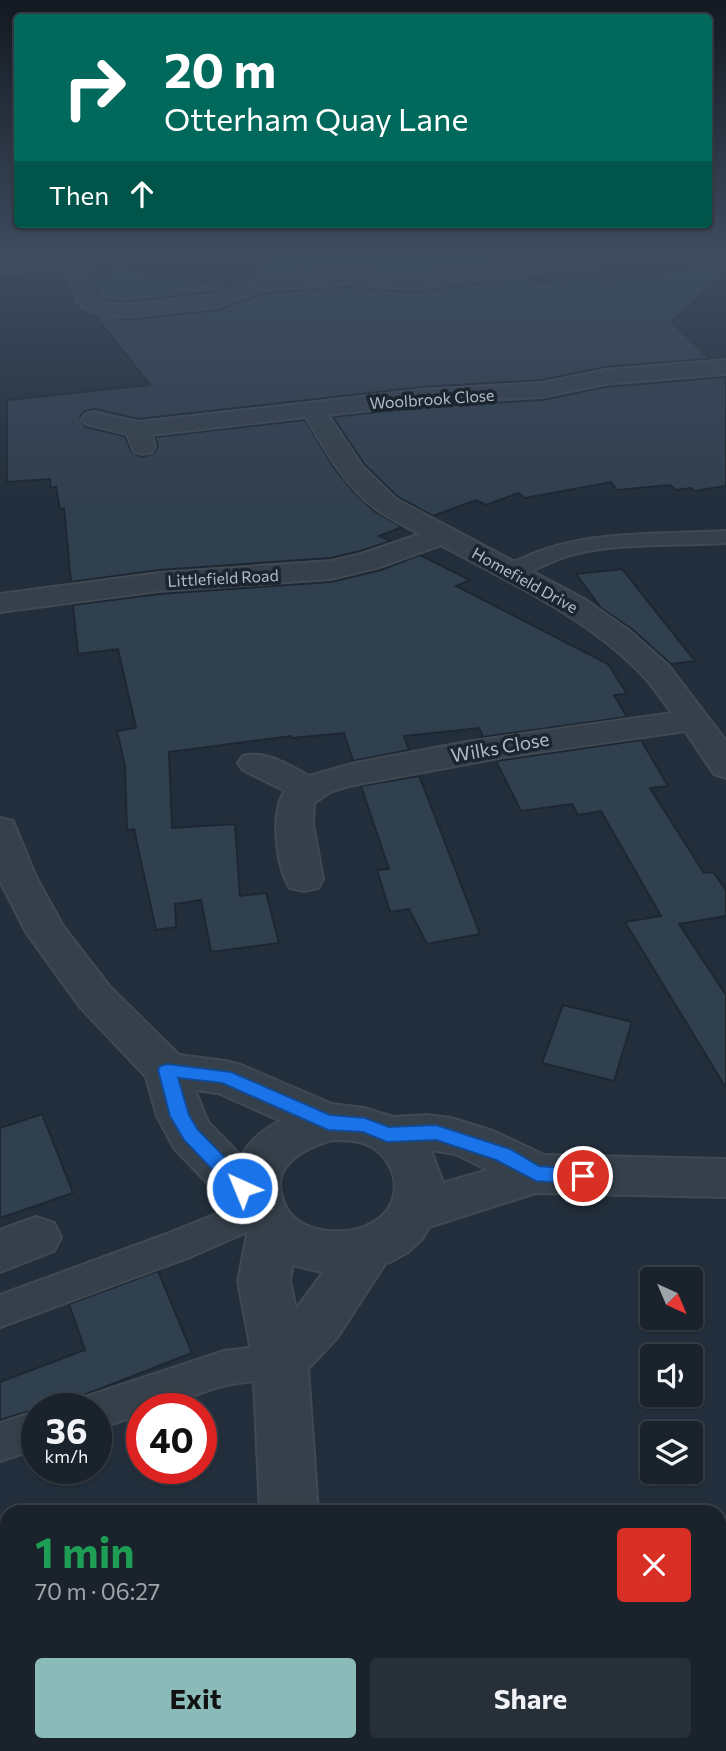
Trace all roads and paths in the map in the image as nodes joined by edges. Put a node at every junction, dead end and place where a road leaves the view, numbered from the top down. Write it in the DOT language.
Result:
graph roads {
  1 [pos="726,367"];
  2 [pos="313,409"];
  3 [pos="94,419"];
  4 [pos="442,535"];
  5 [pos="726,537"];
  6 [pos="511,571"];
  7 [pos="0,603"];
  8 [pos="695,720"];
  9 [pos="255,763"];
  10 [pos="726,767"];
  11 [pos="308,789"];
  12 [pos="0,829"];
  13 [pos="304,879"];
  14 [pos="167,1070"];
  15 [pos="328,1122"];
  16 [pos="387,1135"];
  17 [pos="536,1174"];
  18 [pos="726,1178"];
  19 [pos="414,1212"];
  20 [pos="262,1214"];
  21 [pos="371,1247"];
  22 [pos="0,1311"];
  23 [pos="280,1361"];
  24 [pos="112,1406"];
  25 [pos="21,1435"];
  26 [pos="0,1442"];
  27 [pos="289,1505"];
  1 -- 2 [label="street, Woolbrook Close"];
  2 -- 3 [label="street, Woolbrook Close"];
  2 -- 4 [label="street, Homefield Drive"];
  4 -- 6 [label="street, Homefield Drive"];
  4 -- 7 [label="street, Littlefield Road"];
  5 -- 6 [label="lane"];
  6 -- 8 [label="street, Homefield Drive"];
  8 -- 10 [label="street, Homefield Drive"];
  8 -- 11 [label="street, Wilks Close"];
  9 -- 11 [label="street"];
  11 -- 13 [label="street"];
  12 -- 14 [label="street"];
  14 -- 15 [label="street"];
  14 -- 20 [label="street"];
  15 -- 16 [label="street"];
  15 -- 20 [label="street"];
  16 -- 17 [label="street"];
  16 -- 19 [label="street"];
  17 -- 18 [label="street"];
  17 -- 19 [label="street"];
  19 -- 21 [label="street"];
  20 -- 21 [label="street"];
  20 -- 22 [label="lane"];
  20 -- 23 [label="street"];
  21 -- 23 [label="street"];
  23 -- 24 [label="lane"];
  23 -- 27 [label="street"];
  25 -- 26 [label="lane"];
}
